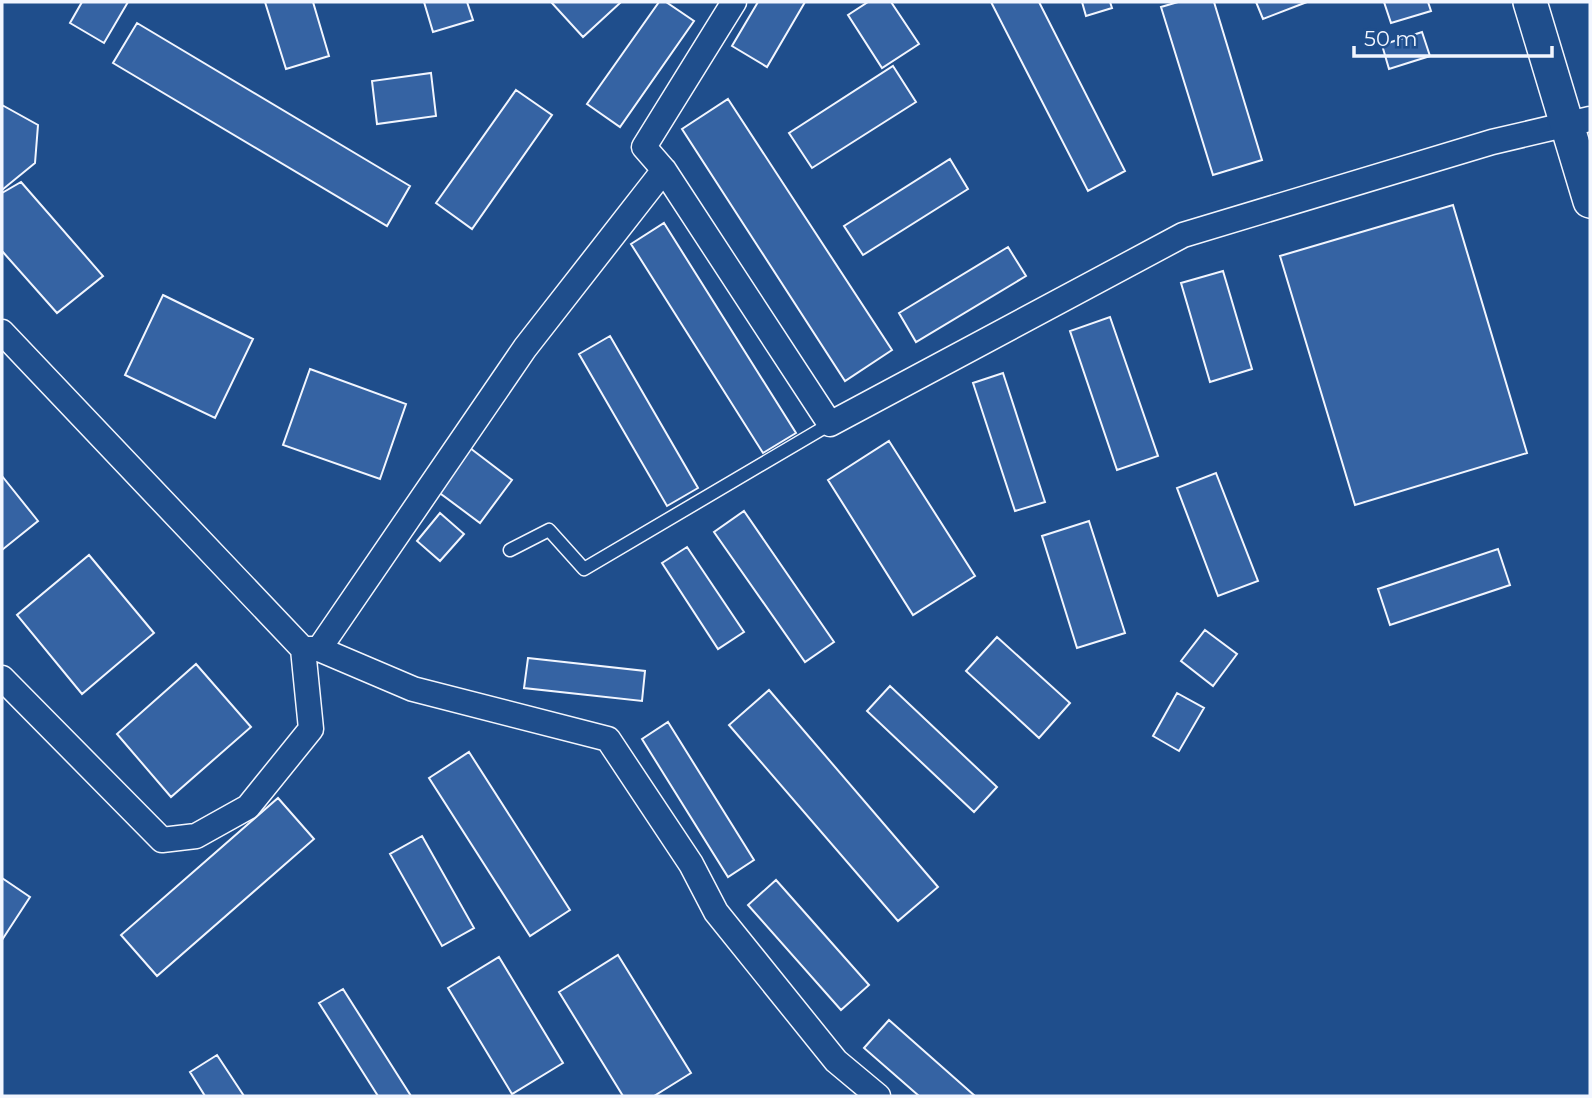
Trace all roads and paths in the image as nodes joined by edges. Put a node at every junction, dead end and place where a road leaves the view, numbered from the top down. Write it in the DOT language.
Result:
graph roads {
  1 [pos="734,2"];
  2 [pos="1530,2"];
  3 [pos="1579,122"];
  4 [pos="664,170"];
  5 [pos="1590,201"];
  6 [pos="2,332"];
  7 [pos="830,424"];
  8 [pos="510,550"];
  9 [pos="311,649"];
  10 [pos="2,678"];
  11 [pos="878,1096"];
  1 -- 4 [label="street"];
  2 -- 3 [label="main road"];
  3 -- 5 [label="main road"];
  3 -- 7 [label="street"];
  4 -- 7 [label="street"];
  4 -- 9 [label="street"];
  6 -- 9 [label="street"];
  7 -- 8 [label="lane"];
  9 -- 10 [label="street"];
  9 -- 11 [label="street"];
}
